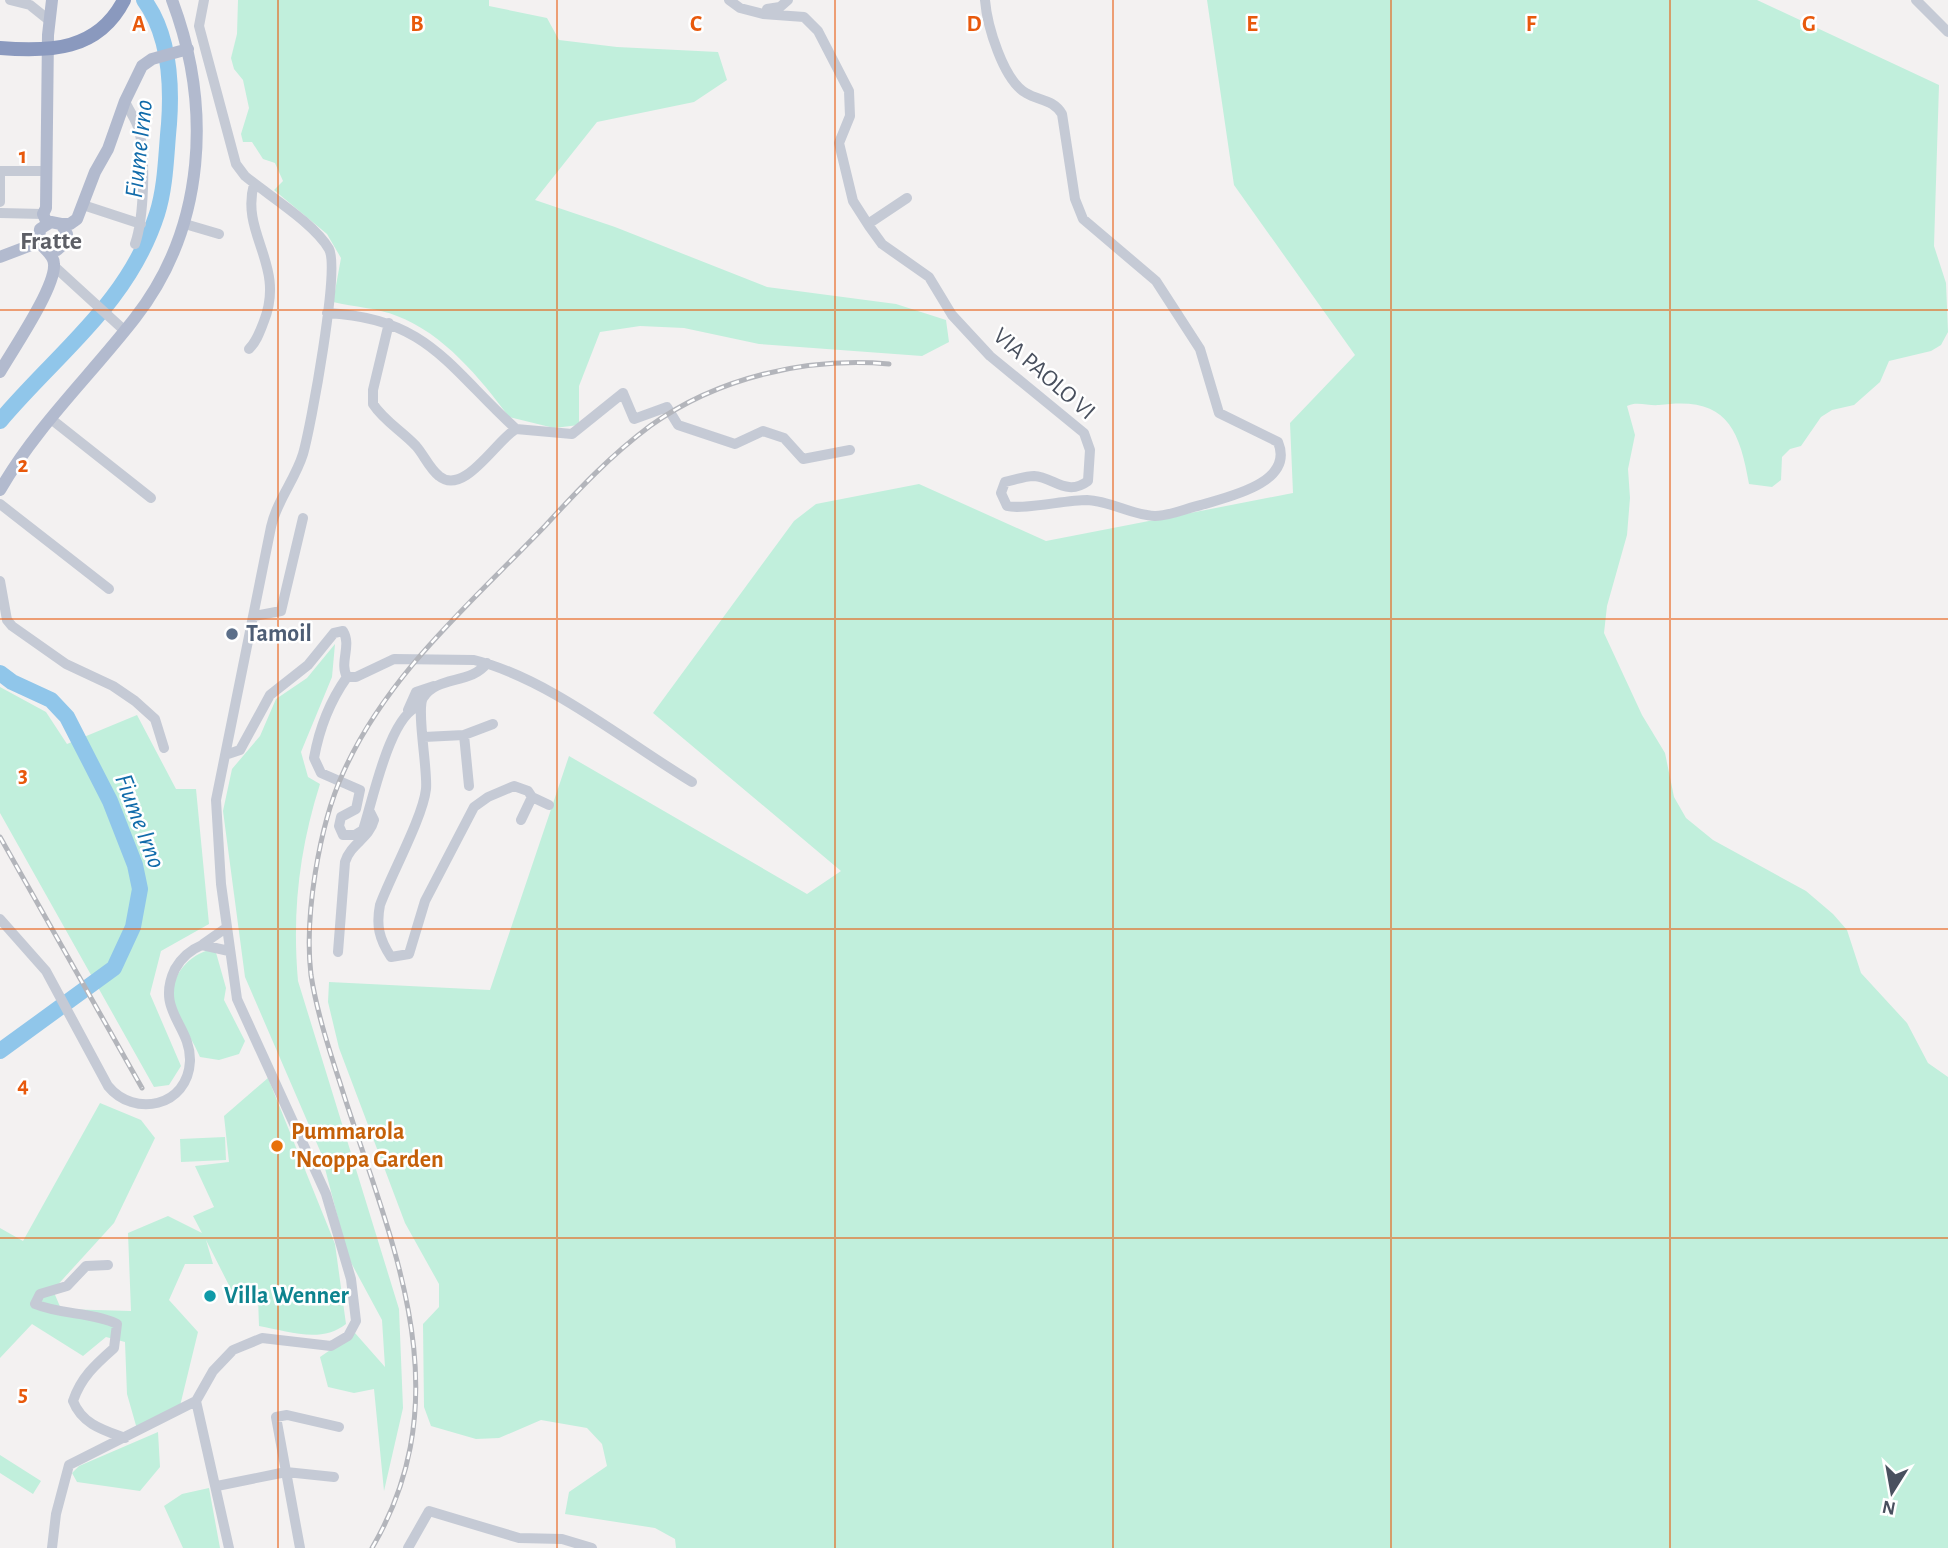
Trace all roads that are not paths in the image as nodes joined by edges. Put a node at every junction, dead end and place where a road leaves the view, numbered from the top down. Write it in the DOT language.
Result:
graph roads {
  1 [pos="10,0"];
  2 [pos="52,0"];
  3 [pos="124,0"];
  4 [pos="172,0"];
  5 [pos="204,0"];
  6 [pos="730,0"];
  7 [pos="788,0"];
  8 [pos="985,0"];
  9 [pos="1916,0"];
  10 [pos="34,2"];
  11 [pos="749,10"];
  12 [pos="50,21"];
  13 [pos="1948,32"];
  14 [pos="0,48"];
  15 [pos="188,49"];
  16 [pos="125,101"];
  17 [pos="0,171"];
  18 [pos="47,171"];
  19 [pos="254,184"];
  20 [pos="907,198"];
  21 [pos="0,202"];
  22 [pos="83,205"];
  23 [pos="0,212"];
  24 [pos="45,218"];
  25 [pos="61,224"];
  26 [pos="141,224"];
  27 [pos="185,224"];
  28 [pos="868,224"];
  29 [pos="219,234"];
  30 [pos="135,244"];
  31 [pos="42,245"];
  32 [pos="0,257"];
  33 [pos="55,267"];
  34 [pos="327,309"];
  35 [pos="389,323"];
  36 [pos="125,331"];
  37 [pos="249,349"];
  38 [pos="0,372"];
  39 [pos="51,419"];
  40 [pos="516,429"];
  41 [pos="850,450"];
  42 [pos="0,490"];
  43 [pos="151,498"];
  44 [pos="0,504"];
  45 [pos="303,518"];
  46 [pos="0,581"];
  47 [pos="108,589"];
  48 [pos="254,615"];
  49 [pos="487,663"];
  50 [pos="347,677"];
  51 [pos="438,685"];
  52 [pos="420,706"];
  53 [pos="408,710"];
  54 [pos="494,724"];
  55 [pos="464,735"];
  56 [pos="424,737"];
  57 [pos="164,748"];
  58 [pos="225,755"];
  59 [pos="692,782"];
  60 [pos="470,786"];
  61 [pos="532,797"];
  62 [pos="549,805"];
  63 [pos="369,812"];
  64 [pos="521,820"];
  65 [pos="0,919"];
  66 [pos="226,928"];
  67 [pos="202,945"];
  68 [pos="229,951"];
  69 [pos="338,952"];
  70 [pos="108,1265"];
  71 [pos="196,1401"];
  72 [pos="339,1427"];
  73 [pos="125,1438"];
  74 [pos="286,1472"];
  75 [pos="334,1478"];
  76 [pos="217,1486"];
  77 [pos="52,1548"];
  78 [pos="229,1548"];
  79 [pos="300,1548"];
  80 [pos="408,1548"];
  81 [pos="592,1548"];
  1 -- 10 [label="street"];
  2 -- 12 [label="main road"];
  3 -- 14 [label="highway"];
  4 -- 15 [label="main road"];
  5 -- 19 [label="street"];
  6 -- 11 [label="street, VIA PAOLO VI"];
  7 -- 11 [label="street"];
  8 -- 28 [label="street, VIA PAOLO VI"];
  9 -- 13 [label="street"];
  10 -- 12 [label="street"];
  11 -- 28 [label="street, VIA PAOLO VI"];
  12 -- 18 [label="main road"];
  15 -- 16 [label="main road"];
  15 -- 27 [label="main road"];
  16 -- 22 [label="main road"];
  16 -- 26 [label="street"];
  17 -- 18 [label="street"];
  17 -- 21 [label="street"];
  18 -- 24 [label="main road"];
  19 -- 34 [label="street"];
  19 -- 37 [label="street"];
  20 -- 28 [label="street"];
  22 -- 25 [label="main road"];
  22 -- 26 [label="street"];
  23 -- 24 [label="street"];
  24 -- 25 [label="main road"];
  24 -- 31 [label="main road"];
  25 -- 31 [label="main road"];
  26 -- 30 [label="street"];
  27 -- 29 [label="street"];
  27 -- 36 [label="main road"];
  31 -- 32 [label="main road"];
  31 -- 33 [label="main road"];
  33 -- 36 [label="street"];
  33 -- 38 [label="main road"];
  34 -- 35 [label="street"];
  34 -- 48 [label="street"];
  35 -- 40 [label="street"];
  35 -- 40 [label="street"];
  36 -- 39 [label="main road"];
  39 -- 42 [label="main road"];
  39 -- 43 [label="street"];
  40 -- 41 [label="street"];
  44 -- 47 [label="street"];
  45 -- 48 [label="street"];
  46 -- 57 [label="street"];
  48 -- 58 [label="street"];
  49 -- 50 [label="street"];
  49 -- 51 [label="street"];
  49 -- 59 [label="street"];
  50 -- 58 [label="street"];
  50 -- 63 [label="street"];
  51 -- 52 [label="street"];
  51 -- 53 [label="street"];
  52 -- 53 [label="street"];
  52 -- 56 [label="street"];
  53 -- 63 [label="street"];
  54 -- 55 [label="street"];
  55 -- 56 [label="street"];
  55 -- 60 [label="street"];
  56 -- 61 [label="street"];
  58 -- 66 [label="street"];
  61 -- 62 [label="street"];
  61 -- 64 [label="street"];
  63 -- 69 [label="street"];
  65 -- 67 [label="street"];
  66 -- 67 [label="street"];
  66 -- 68 [label="street"];
  67 -- 68 [label="street"];
  68 -- 71 [label="street"];
  70 -- 73 [label="street"];
  71 -- 73 [label="street"];
  71 -- 76 [label="street"];
  72 -- 74 [label="street"];
  73 -- 77 [label="street"];
  74 -- 75 [label="street"];
  74 -- 76 [label="street"];
  74 -- 79 [label="street"];
  76 -- 78 [label="street"];
  80 -- 81 [label="street"];
}
